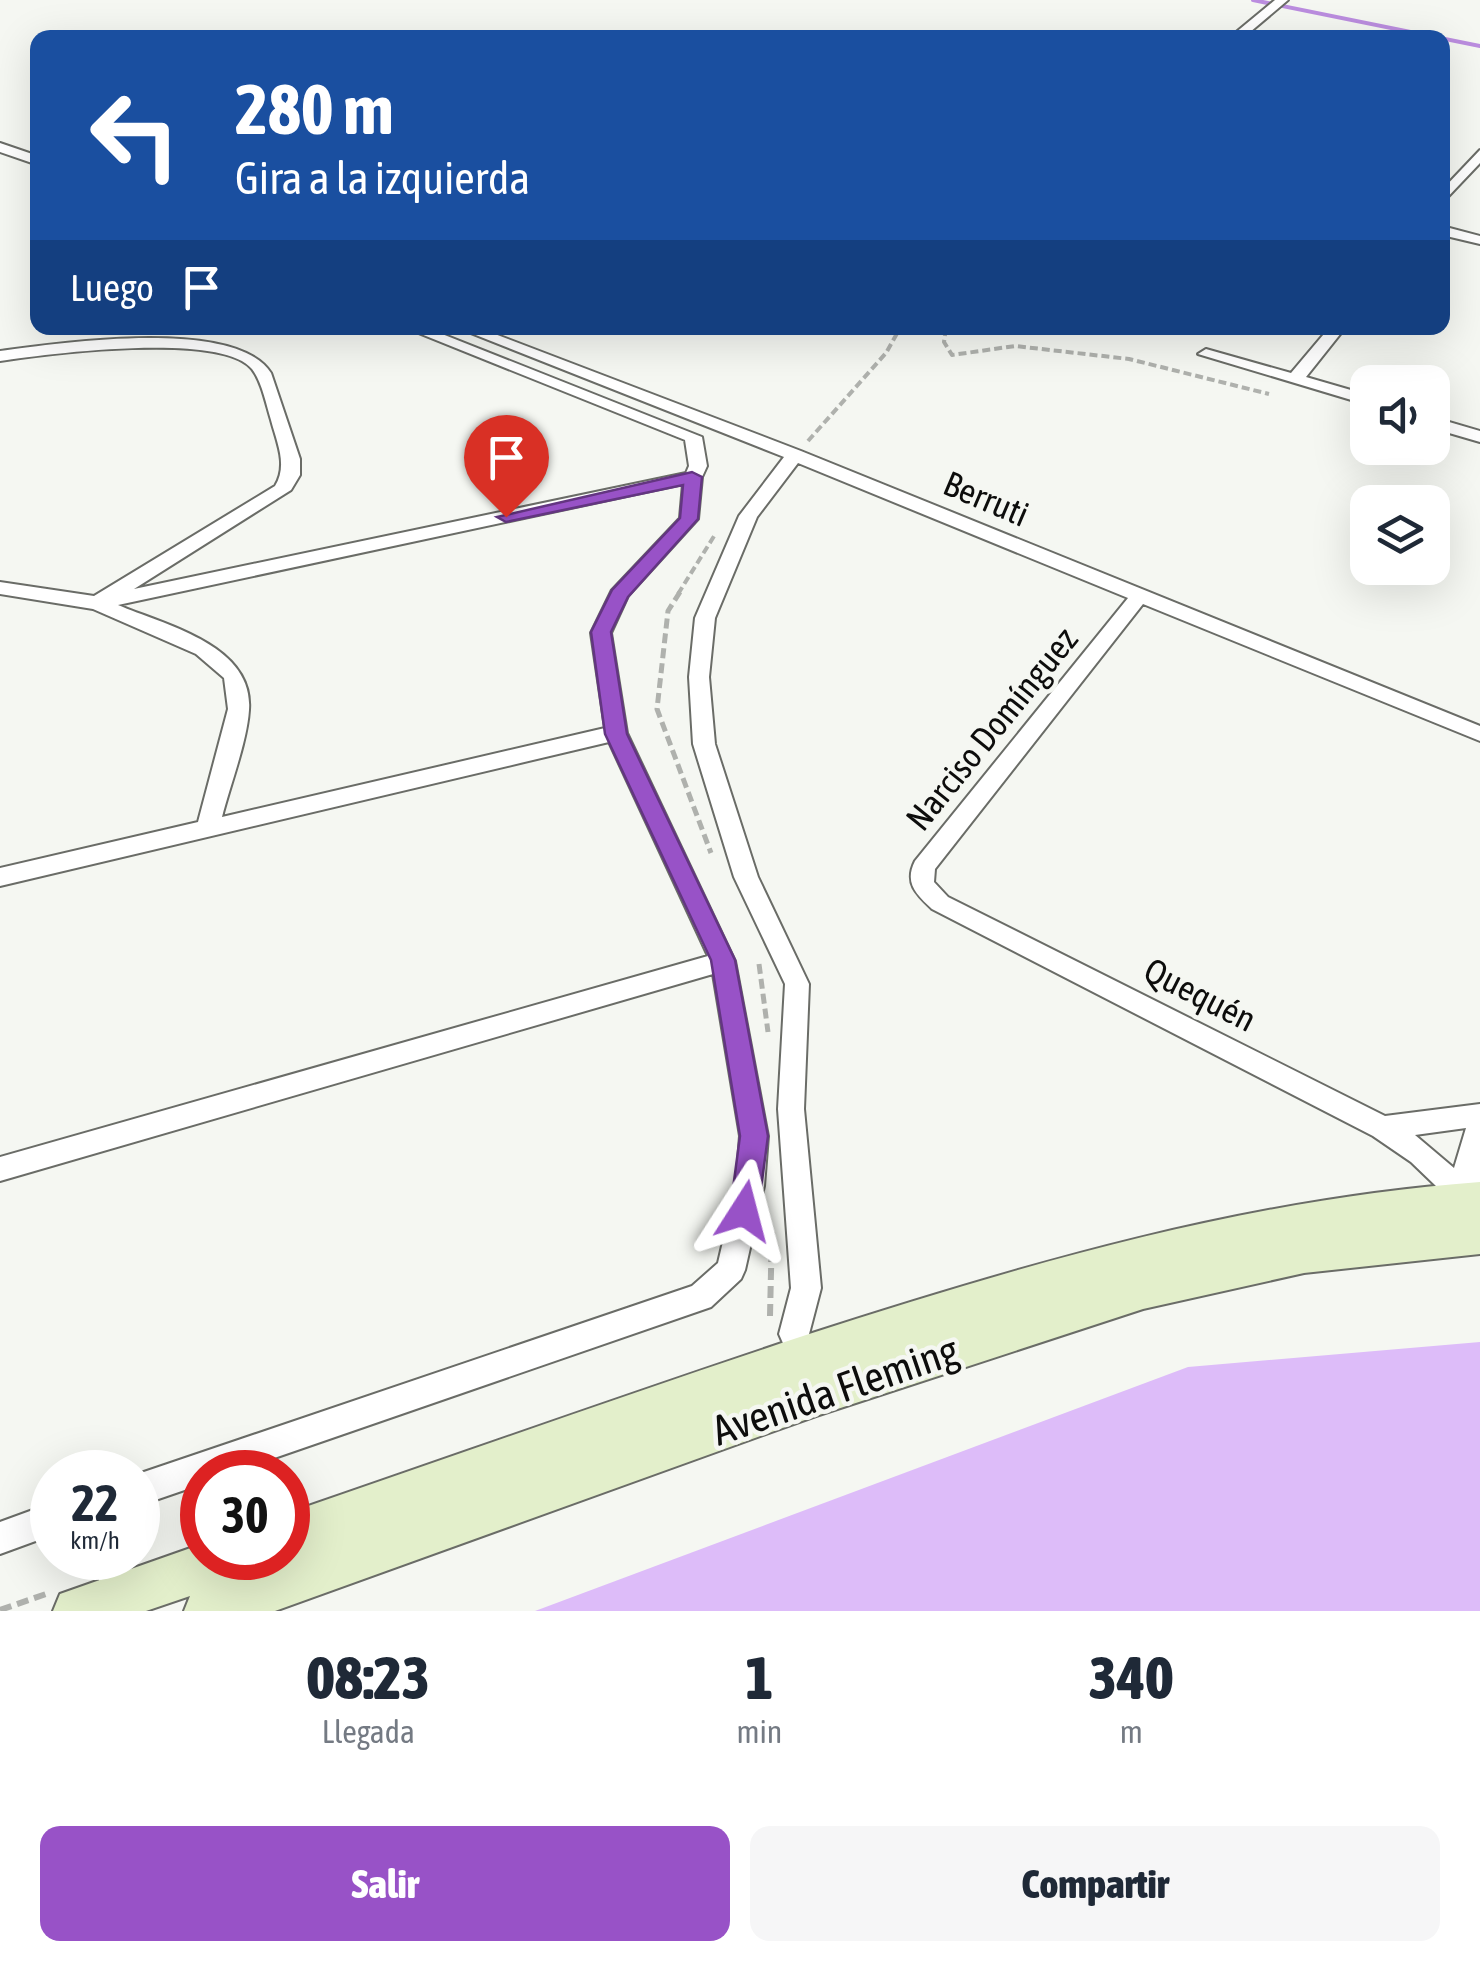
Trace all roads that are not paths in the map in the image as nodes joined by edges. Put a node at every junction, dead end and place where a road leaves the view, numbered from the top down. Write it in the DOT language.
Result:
graph roads {
  1 [pos="1282,0"];
  2 [pos="1244,30"];
  3 [pos="0,146"];
  4 [pos="1480,154"];
  5 [pos="30,158"];
  6 [pos="1450,190"];
  7 [pos="1450,232"];
  8 [pos="1480,240"];
  9 [pos="101,335"];
  10 [pos="432,335"];
  11 [pos="484,335"];
  12 [pos="1331,335"];
  13 [pos="89,343"];
  14 [pos="1206,354"];
  15 [pos="0,356"];
  16 [pos="1297,377"];
  17 [pos="1350,394"];
  18 [pos="1450,428"];
  19 [pos="1480,437"];
  20 [pos="795,455"];
  21 [pos="692,477"];
  22 [pos="0,588"];
  23 [pos="1138,598"];
  24 [pos="97,604"];
  25 [pos="616,734"];
  26 [pos="1480,734"];
  27 [pos="208,826"];
  28 [pos="0,878"];
  29 [pos="940,902"];
  30 [pos="723,960"];
  31 [pos="1480,1115"];
  32 [pos="1480,1126"];
  33 [pos="1383,1128"];
  34 [pos="0,1169"];
  35 [pos="1477,1212"];
  36 [pos="804,1356"];
  37 [pos="160,1482"];
  38 [pos="30,1528"];
  39 [pos="310,1529"];
  40 [pos="0,1538"];
  41 [pos="180,1570"];
  42 [pos="97,1590"];
  43 [pos="208,1611"];
  1 -- 2 [label="street"];
  3 -- 5 [label="street"];
  4 -- 6 [label="street"];
  7 -- 8 [label="street"];
  9 -- 13 [label="street"];
  10 -- 21 [label="street"];
  11 -- 20 [label="street, Berruti"];
  12 -- 16 [label="street"];
  13 -- 15 [label="street"];
  13 -- 24 [label="street"];
  14 -- 16 [label="street"];
  16 -- 17 [label="street"];
  18 -- 19 [label="street"];
  20 -- 23 [label="street, Berruti"];
  20 -- 36 [label="street"];
  21 -- 24 [label="street"];
  21 -- 25 [label="street"];
  22 -- 24 [label="street"];
  23 -- 26 [label="street, Berruti"];
  23 -- 29 [label="street, Narciso Domínguez"];
  24 -- 27 [label="street"];
  25 -- 27 [label="street"];
  25 -- 30 [label="street"];
  27 -- 28 [label="street"];
  29 -- 33 [label="street, Quequén"];
  30 -- 34 [label="street"];
  30 -- 37 [label="street"];
  31 -- 33 [label="street"];
  32 -- 35 [label="street"];
  33 -- 35 [label="street, Quequén"];
  35 -- 36 [label="main road, Avenida Fleming"];
  35 -- 43 [label="main road, Avenida Fleming"];
  36 -- 39 [label="main road, Avenida Fleming"];
  38 -- 40 [label="street"];
  41 -- 42 [label="main road"];
}
